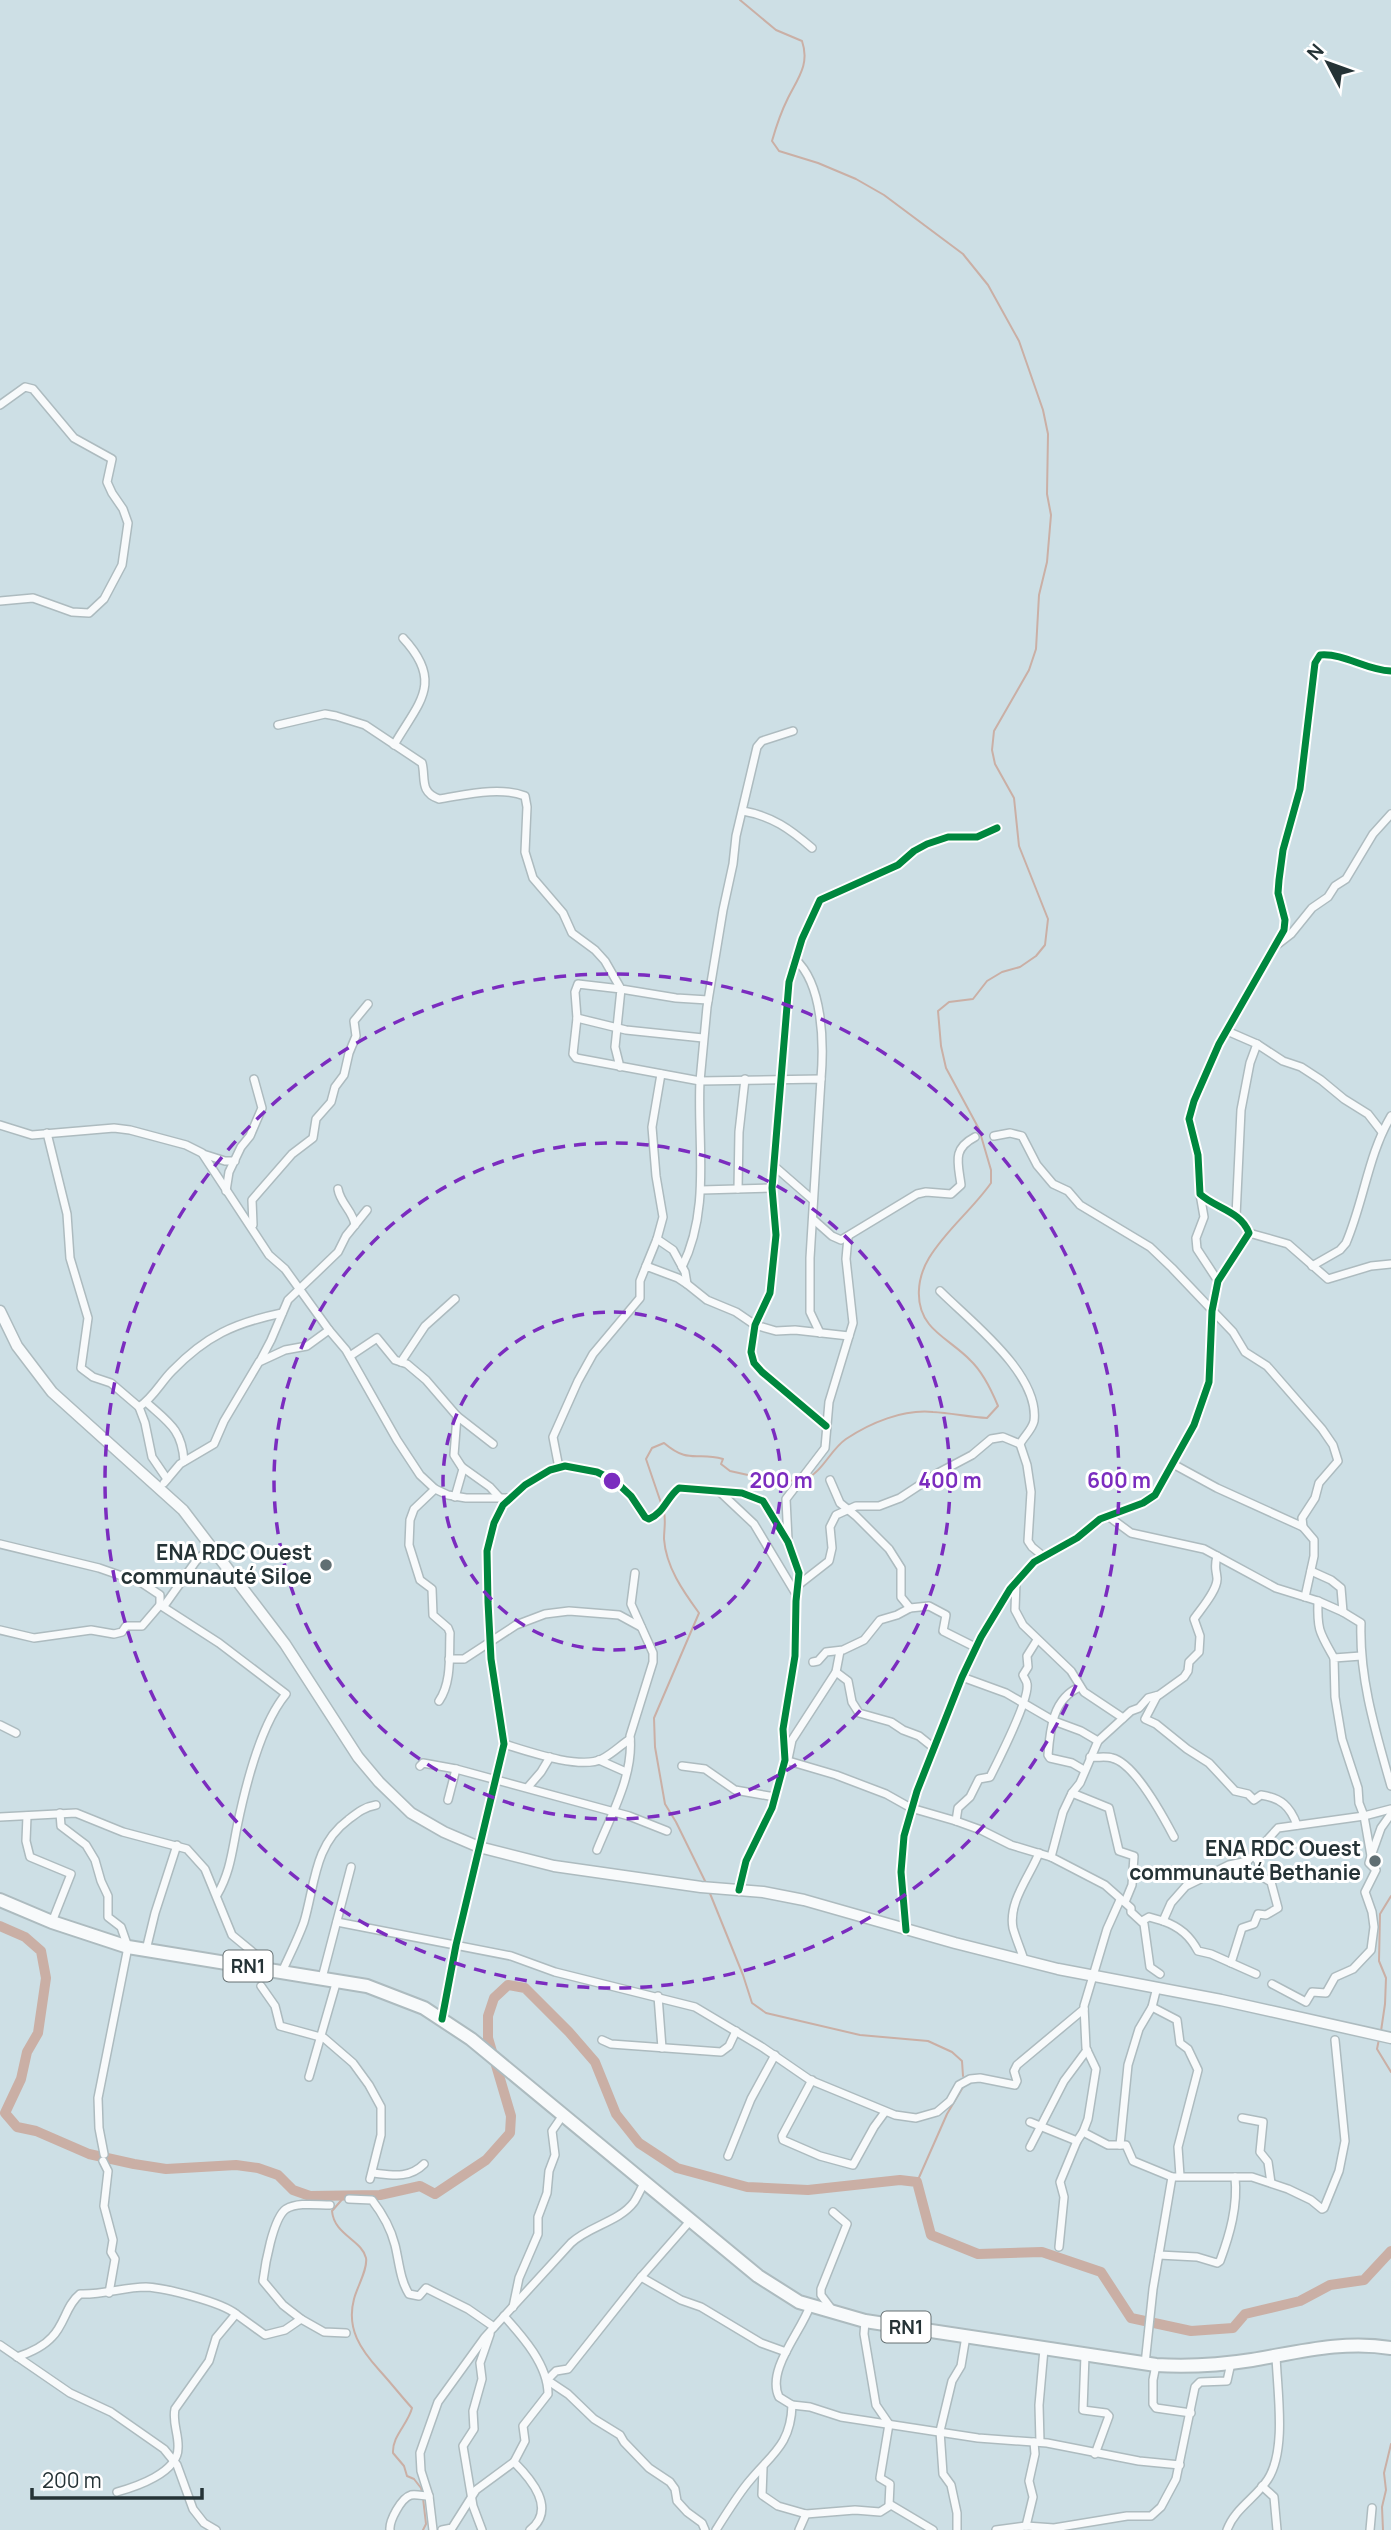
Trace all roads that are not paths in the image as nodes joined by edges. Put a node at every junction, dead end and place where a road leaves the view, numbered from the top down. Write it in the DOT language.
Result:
graph roads {
  1 [pos="0,405"];
  2 [pos="0,601"];
  3 [pos="404,638"];
  4 [pos="1391,671"];
  5 [pos="278,725"];
  6 [pos="793,731"];
  7 [pos="394,745"];
  8 [pos="743,811"];
  9 [pos="1391,814"];
  10 [pos="997,828"];
  11 [pos="812,848"];
  12 [pos="1278,944"];
  13 [pos="795,959"];
  14 [pos="621,989"];
  15 [pos="708,1000"];
  16 [pos="369,1004"];
  17 [pos="577,1018"];
  18 [pos="617,1027"];
  19 [pos="1227,1031"];
  20 [pos="703,1038"];
  21 [pos="1257,1044"];
  22 [pos="620,1067"];
  23 [pos="661,1074"];
  24 [pos="781,1078"];
  25 [pos="254,1079"];
  26 [pos="745,1079"];
  27 [pos="821,1079"];
  28 [pos="700,1081"];
  29 [pos="1391,1116"];
  30 [pos="0,1125"];
  31 [pos="1382,1132"];
  32 [pos="47,1133"];
  33 [pos="994,1136"];
  34 [pos="975,1137"];
  35 [pos="202,1153"];
  36 [pos="235,1161"];
  37 [pos="774,1166"];
  38 [pos="772,1188"];
  39 [pos="338,1189"];
  40 [pos="738,1189"];
  41 [pos="701,1190"];
  42 [pos="226,1192"];
  43 [pos="1200,1194"];
  44 [pos="813,1200"];
  45 [pos="367,1210"];
  46 [pos="1236,1216"];
  47 [pos="814,1220"];
  48 [pos="355,1225"];
  49 [pos="253,1229"];
  50 [pos="1250,1233"];
  51 [pos="848,1237"];
  52 [pos="657,1239"];
  53 [pos="1391,1264"];
  54 [pos="646,1266"];
  55 [pos="1312,1266"];
  56 [pos="682,1267"];
  57 [pos="1218,1281"];
  58 [pos="687,1283"];
  59 [pos="300,1289"];
  60 [pos="940,1291"];
  61 [pos="455,1299"];
  62 [pos="0,1311"];
  63 [pos="1212,1311"];
  64 [pos="282,1313"];
  65 [pos="755,1325"];
  66 [pos="329,1330"];
  67 [pos="820,1332"];
  68 [pos="849,1336"];
  69 [pos="350,1356"];
  70 [pos="260,1362"];
  71 [pos="401,1362"];
  72 [pos="142,1405"];
  73 [pos="457,1416"];
  74 [pos="826,1426"];
  75 [pos="493,1444"];
  76 [pos="1020,1444"];
  77 [pos="184,1461"];
  78 [pos="1173,1464"];
  79 [pos="462,1467"];
  80 [pos="559,1468"];
  81 [pos="167,1479"];
  82 [pos="830,1480"];
  83 [pos="160,1489"];
  84 [pos="435,1489"];
  85 [pos="718,1491"];
  86 [pos="455,1497"];
  87 [pos="500,1498"];
  88 [pos="510,1498"];
  89 [pos="847,1509"];
  90 [pos="1108,1516"];
  91 [pos="1303,1527"];
  92 [pos="788,1542"];
  93 [pos="0,1544"];
  94 [pos="211,1547"];
  95 [pos="1042,1556"];
  96 [pos="1217,1556"];
  97 [pos="1311,1571"];
  98 [pos="635,1573"];
  99 [pos="1016,1581"];
  100 [pos="797,1590"];
  101 [pos="1306,1597"];
  102 [pos="1318,1601"];
  103 [pos="162,1606"];
  104 [pos="910,1608"];
  105 [pos="1343,1612"];
  106 [pos="641,1627"];
  107 [pos="0,1630"];
  108 [pos="1037,1640"];
  109 [pos="490,1641"];
  110 [pos="975,1647"];
  111 [pos="840,1651"];
  112 [pos="1360,1656"];
  113 [pos="1334,1658"];
  114 [pos="449,1659"];
  115 [pos="813,1662"];
  116 [pos="836,1672"];
  117 [pos="962,1677"];
  118 [pos="1080,1687"];
  119 [pos="1157,1696"];
  120 [pos="439,1701"];
  121 [pos="1024,1702"];
  122 [pos="1131,1711"];
  123 [pos="1123,1718"];
  124 [pos="1145,1719"];
  125 [pos="1054,1721"];
  126 [pos="0,1725"];
  127 [pos="16,1733"];
  128 [pos="630,1739"];
  129 [pos="1098,1741"];
  130 [pos="504,1744"];
  131 [pos="934,1748"];
  132 [pos="550,1757"];
  133 [pos="1090,1757"];
  134 [pos="599,1760"];
  135 [pos="786,1760"];
  136 [pos="420,1766"];
  137 [pos="682,1766"];
  138 [pos="456,1769"];
  139 [pos="1084,1770"];
  140 [pos="626,1772"];
  141 [pos="495,1778"];
  142 [pos="1391,1786"];
  143 [pos="528,1787"];
  144 [pos="1072,1793"];
  145 [pos="775,1797"];
  146 [pos="448,1800"];
  147 [pos="376,1805"];
  148 [pos="911,1808"];
  149 [pos="614,1812"];
  150 [pos="1391,1812"];
  151 [pos="60,1813"];
  152 [pos="27,1816"];
  153 [pos="1364,1816"];
  154 [pos="0,1817"];
  155 [pos="956,1821"];
  156 [pos="1297,1825"];
  157 [pos="667,1831"];
  158 [pos="1174,1837"];
  159 [pos="177,1845"];
  160 [pos="479,1847"];
  161 [pos="597,1850"];
  162 [pos="1039,1853"];
  163 [pos="1254,1856"];
  164 [pos="1371,1856"];
  165 [pos="1051,1857"];
  166 [pos="351,1867"];
  167 [pos="739,1890"];
  168 [pos="217,1895"];
  169 [pos="0,1900"];
  170 [pos="1122,1901"];
  171 [pos="1163,1921"];
  172 [pos="52,1922"];
  173 [pos="337,1922"];
  174 [pos="1142,1922"];
  175 [pos="906,1930"];
  176 [pos="456,1945"];
  177 [pos="128,1947"];
  178 [pos="146,1951"];
  179 [pos="1024,1960"];
  180 [pos="1231,1964"];
  181 [pos="258,1968"];
  182 [pos="282,1972"];
  183 [pos="1160,1974"];
  184 [pos="1256,1974"];
  185 [pos="1093,1975"];
  186 [pos="322,1979"];
  187 [pos="337,1980"];
  188 [pos="1272,1984"];
  189 [pos="261,1986"];
  190 [pos="1157,1987"];
  191 [pos="658,1996"];
  192 [pos="1153,2007"];
  193 [pos="1084,2009"];
  194 [pos="442,2019"];
  195 [pos="736,2031"];
  196 [pos="319,2036"];
  197 [pos="1388,2037"];
  198 [pos="602,2040"];
  199 [pos="1335,2040"];
  200 [pos="662,2048"];
  201 [pos="1087,2050"];
  202 [pos="775,2055"];
  203 [pos="309,2077"];
  204 [pos="812,2081"];
  205 [pos="885,2112"];
  206 [pos="562,2115"];
  207 [pos="1242,2118"];
  208 [pos="1030,2122"];
  209 [pos="1040,2126"];
  210 [pos="1083,2132"];
  211 [pos="1077,2141"];
  212 [pos="1120,2145"];
  213 [pos="1030,2147"];
  214 [pos="728,2156"];
  215 [pos="424,2164"];
  216 [pos="1176,2177"];
  217 [pos="1235,2177"];
  218 [pos="645,2181"];
  219 [pos="1271,2183"];
  220 [pos="349,2199"];
  221 [pos="330,2205"];
  222 [pos="833,2212"];
  223 [pos="691,2220"];
  224 [pos="1059,2246"];
  225 [pos="1159,2255"];
  226 [pos="641,2277"];
  227 [pos="109,2293"];
  228 [pos="810,2306"];
  229 [pos="512,2307"];
  230 [pos="236,2314"];
  231 [pos="836,2314"];
  232 [pos="504,2316"];
  233 [pos="300,2319"];
  234 [pos="865,2321"];
  235 [pos="493,2328"];
  236 [pos="346,2333"];
  237 [pos="966,2336"];
  238 [pos="0,2345"];
  239 [pos="1391,2348"];
  240 [pos="1044,2349"];
  241 [pos="786,2353"];
  242 [pos="1085,2355"];
  243 [pos="1276,2355"];
  244 [pos="17,2357"];
  245 [pos="1231,2362"];
  246 [pos="1150,2364"];
  247 [pos="547,2380"];
  248 [pos="792,2405"];
  249 [pos="1191,2413"];
  250 [pos="889,2424"];
  251 [pos="940,2431"];
  252 [pos="1037,2442"];
  253 [pos="1095,2454"];
  254 [pos="174,2459"];
  255 [pos="514,2462"];
  256 [pos="1180,2465"];
  257 [pos="763,2468"];
  258 [pos="1262,2486"];
  259 [pos="117,2493"];
  260 [pos="472,2495"];
  261 [pos="429,2497"];
  262 [pos="889,2505"];
  263 [pos="1372,2508"];
  264 [pos="806,2514"];
  265 [pos="1103,2520"];
  266 [pos="1026,2526"];
  267 [pos="216,2530"];
  268 [pos="390,2530"];
  269 [pos="433,2530"];
  270 [pos="442,2530"];
  271 [pos="482,2530"];
  272 [pos="530,2530"];
  273 [pos="705,2530"];
  274 [pos="716,2530"];
  275 [pos="799,2530"];
  276 [pos="933,2530"];
  277 [pos="957,2530"];
  278 [pos="996,2530"];
  279 [pos="1105,2530"];
  280 [pos="1227,2530"];
  281 [pos="1277,2530"];
  282 [pos="1370,2530"];
  1 -- 2 [label="street"];
  3 -- 7 [label="street"];
  4 -- 12 [label="street"];
  5 -- 7 [label="street"];
  6 -- 8 [label="street"];
  7 -- 14 [label="street"];
  8 -- 11 [label="street"];
  8 -- 15 [label="street"];
  9 -- 12 [label="street"];
  10 -- 13 [label="street"];
  12 -- 19 [label="street"];
  13 -- 24 [label="street"];
  13 -- 27 [label="street"];
  14 -- 15 [label="street"];
  14 -- 17 [label="street"];
  14 -- 18 [label="street"];
  15 -- 20 [label="street"];
  16 -- 49 [label="street"];
  17 -- 18 [label="street"];
  17 -- 22 [label="street"];
  18 -- 20 [label="street"];
  18 -- 22 [label="street"];
  19 -- 21 [label="street"];
  19 -- 43 [label="street"];
  20 -- 28 [label="street"];
  21 -- 31 [label="street"];
  21 -- 46 [label="street"];
  22 -- 23 [label="street"];
  23 -- 28 [label="street"];
  23 -- 52 [label="street"];
  24 -- 26 [label="street"];
  24 -- 27 [label="street"];
  24 -- 37 [label="street"];
  25 -- 36 [label="street"];
  26 -- 28 [label="street"];
  26 -- 40 [label="street"];
  27 -- 44 [label="street"];
  28 -- 41 [label="street"];
  29 -- 31 [label="street"];
  30 -- 32 [label="street"];
  31 -- 55 [label="street"];
  32 -- 35 [label="street"];
  32 -- 72 [label="street"];
  33 -- 63 [label="street"];
  34 -- 51 [label="street"];
  35 -- 36 [label="street"];
  35 -- 42 [label="street"];
  36 -- 42 [label="street"];
  37 -- 38 [label="street"];
  37 -- 44 [label="street"];
  38 -- 40 [label="street"];
  38 -- 65 [label="street"];
  39 -- 48 [label="street"];
  40 -- 41 [label="street"];
  41 -- 56 [label="street"];
  42 -- 49 [label="street"];
  43 -- 46 [label="street"];
  43 -- 57 [label="street"];
  44 -- 47 [label="street"];
  45 -- 48 [label="street"];
  46 -- 50 [label="street"];
  47 -- 51 [label="street"];
  47 -- 67 [label="street"];
  48 -- 59 [label="street"];
  49 -- 59 [label="street"];
  50 -- 55 [label="street"];
  50 -- 57 [label="street"];
  51 -- 68 [label="street"];
  52 -- 54 [label="street"];
  52 -- 56 [label="street"];
  53 -- 55 [label="street"];
  54 -- 58 [label="street"];
  54 -- 80 [label="street"];
  56 -- 58 [label="street"];
  57 -- 63 [label="street"];
  58 -- 65 [label="street"];
  59 -- 64 [label="street"];
  59 -- 66 [label="street"];
  60 -- 76 [label="street"];
  61 -- 71 [label="street"];
  62 -- 83 [label="main road"];
  63 -- 78 [label="street"];
  63 -- 91 [label="street"];
  64 -- 70 [label="street"];
  64 -- 72 [label="street"];
  65 -- 67 [label="street"];
  65 -- 74 [label="street"];
  66 -- 69 [label="street"];
  66 -- 70 [label="street"];
  67 -- 68 [label="street"];
  68 -- 74 [label="street"];
  69 -- 71 [label="street"];
  69 -- 84 [label="street"];
  70 -- 77 [label="street"];
  71 -- 73 [label="street"];
  72 -- 77 [label="street"];
  72 -- 81 [label="street"];
  73 -- 75 [label="street"];
  73 -- 79 [label="street"];
  74 -- 92 [label="street"];
  76 -- 89 [label="street"];
  76 -- 95 [label="street"];
  77 -- 81 [label="street"];
  78 -- 90 [label="street"];
  78 -- 91 [label="street"];
  79 -- 86 [label="street"];
  79 -- 87 [label="street"];
  80 -- 85 [label="street"];
  80 -- 88 [label="street"];
  81 -- 83 [label="street"];
  82 -- 89 [label="street"];
  83 -- 94 [label="main road"];
  84 -- 86 [label="street"];
  84 -- 114 [label="street"];
  85 -- 92 [label="street"];
  85 -- 100 [label="street"];
  86 -- 87 [label="street"];
  87 -- 88 [label="street"];
  88 -- 109 [label="street"];
  89 -- 100 [label="street"];
  89 -- 104 [label="street"];
  90 -- 95 [label="street"];
  90 -- 96 [label="street"];
  91 -- 97 [label="street"];
  92 -- 100 [label="street"];
  93 -- 103 [label="street"];
  94 -- 103 [label="street"];
  94 -- 160 [label="main road"];
  95 -- 99 [label="street"];
  96 -- 101 [label="street"];
  96 -- 119 [label="street"];
  97 -- 101 [label="street"];
  97 -- 105 [label="street"];
  98 -- 106 [label="street"];
  99 -- 108 [label="street"];
  99 -- 110 [label="street"];
  100 -- 135 [label="street"];
  101 -- 102 [label="street"];
  102 -- 105 [label="street"];
  102 -- 113 [label="street"];
  103 -- 107 [label="street"];
  103 -- 168 [label="street"];
  104 -- 110 [label="street"];
  104 -- 111 [label="street"];
  105 -- 112 [label="street"];
  106 -- 109 [label="street"];
  106 -- 128 [label="street"];
  108 -- 118 [label="street"];
  108 -- 121 [label="street"];
  109 -- 114 [label="street"];
  109 -- 130 [label="street"];
  110 -- 117 [label="street"];
  111 -- 115 [label="street"];
  111 -- 116 [label="street"];
  112 -- 113 [label="street"];
  112 -- 142 [label="street"];
  113 -- 153 [label="street"];
  114 -- 120 [label="street"];
  116 -- 131 [label="street"];
  116 -- 135 [label="street"];
  117 -- 121 [label="street"];
  117 -- 131 [label="street"];
  118 -- 123 [label="street"];
  118 -- 125 [label="street"];
  119 -- 122 [label="street"];
  119 -- 124 [label="street"];
  121 -- 125 [label="street"];
  121 -- 155 [label="street"];
  122 -- 123 [label="street"];
  122 -- 124 [label="street"];
  123 -- 129 [label="street"];
  124 -- 156 [label="street"];
  125 -- 129 [label="street"];
  125 -- 139 [label="street"];
  126 -- 127 [label="street"];
  128 -- 134 [label="street"];
  128 -- 140 [label="street"];
  129 -- 133 [label="street"];
  130 -- 132 [label="street"];
  130 -- 141 [label="street"];
  131 -- 148 [label="street"];
  132 -- 134 [label="street"];
  132 -- 143 [label="street"];
  133 -- 139 [label="street"];
  133 -- 158 [label="street"];
  134 -- 140 [label="street"];
  135 -- 145 [label="street"];
  135 -- 148 [label="street"];
  136 -- 138 [label="street"];
  137 -- 145 [label="street"];
  138 -- 141 [label="street"];
  138 -- 146 [label="street"];
  139 -- 144 [label="street"];
  140 -- 149 [label="street"];
  141 -- 143 [label="street"];
  141 -- 160 [label="street"];
  143 -- 149 [label="street"];
  144 -- 165 [label="street"];
  144 -- 170 [label="street"];
  145 -- 167 [label="street"];
  147 -- 182 [label="street"];
  148 -- 155 [label="street"];
  148 -- 175 [label="street"];
  149 -- 157 [label="street"];
  149 -- 161 [label="street"];
  150 -- 153 [label="street"];
  150 -- 164 [label="street"];
  151 -- 152 [label="street"];
  151 -- 159 [label="street"];
  151 -- 177 [label="street"];
  152 -- 154 [label="street"];
  152 -- 172 [label="street"];
  153 -- 156 [label="street"];
  153 -- 164 [label="street"];
  155 -- 162 [label="street"];
  156 -- 163 [label="street"];
  159 -- 168 [label="street"];
  159 -- 178 [label="street"];
  160 -- 167 [label="main road"];
  160 -- 176 [label="street"];
  162 -- 165 [label="street"];
  162 -- 179 [label="street"];
  163 -- 171 [label="street"];
  163 -- 180 [label="street"];
  164 -- 188 [label="street"];
  165 -- 170 [label="street"];
  166 -- 173 [label="street"];
  167 -- 175 [label="main road"];
  168 -- 181 [label="street"];
  169 -- 172 [label="highway, RN1"];
  170 -- 174 [label="street"];
  170 -- 185 [label="street"];
  171 -- 174 [label="street"];
  171 -- 180 [label="street"];
  172 -- 177 [label="highway, RN1"];
  173 -- 176 [label="street"];
  173 -- 186 [label="street"];
  174 -- 183 [label="street"];
  175 -- 179 [label="main road"];
  176 -- 191 [label="street"];
  176 -- 194 [label="street"];
  177 -- 178 [label="highway, RN1"];
  177 -- 227 [label="street"];
  178 -- 181 [label="highway, RN1"];
  179 -- 185 [label="main road"];
  180 -- 184 [label="street"];
  181 -- 182 [label="highway, RN1"];
  182 -- 186 [label="highway, RN1"];
  185 -- 190 [label="main road"];
  185 -- 193 [label="street"];
  186 -- 187 [label="highway, RN1"];
  187 -- 194 [label="highway, RN1"];
  187 -- 196 [label="street"];
  189 -- 196 [label="street"];
  190 -- 192 [label="street"];
  190 -- 197 [label="main road"];
  191 -- 195 [label="street"];
  191 -- 200 [label="street"];
  192 -- 212 [label="street"];
  192 -- 216 [label="street"];
  193 -- 201 [label="street"];
  193 -- 205 [label="street"];
  194 -- 206 [label="highway, RN1"];
  195 -- 200 [label="street"];
  195 -- 202 [label="street"];
  196 -- 203 [label="street"];
  196 -- 215 [label="street"];
  198 -- 200 [label="street"];
  199 -- 219 [label="street"];
  201 -- 209 [label="street"];
  201 -- 210 [label="street"];
  202 -- 204 [label="street"];
  202 -- 214 [label="street"];
  204 -- 205 [label="street"];
  204 -- 205 [label="street"];
  206 -- 218 [label="highway, RN1"];
  206 -- 229 [label="street"];
  207 -- 219 [label="street"];
  208 -- 209 [label="street"];
  209 -- 211 [label="street"];
  209 -- 213 [label="street"];
  210 -- 211 [label="street"];
  210 -- 212 [label="street"];
  211 -- 224 [label="street"];
  212 -- 216 [label="street"];
  216 -- 217 [label="street"];
  216 -- 225 [label="street"];
  217 -- 219 [label="street"];
  217 -- 225 [label="street"];
  218 -- 223 [label="highway, RN1"];
  218 -- 229 [label="street"];
  220 -- 235 [label="street"];
  221 -- 233 [label="street"];
  222 -- 231 [label="street"];
  223 -- 226 [label="street"];
  223 -- 228 [label="highway, RN1"];
  225 -- 246 [label="street"];
  226 -- 241 [label="street"];
  226 -- 247 [label="street"];
  227 -- 230 [label="street"];
  227 -- 244 [label="street"];
  228 -- 231 [label="highway, RN1"];
  228 -- 241 [label="street"];
  229 -- 232 [label="street"];
  230 -- 233 [label="street"];
  230 -- 254 [label="street"];
  231 -- 234 [label="highway, RN1"];
  232 -- 235 [label="street"];
  232 -- 247 [label="street"];
  233 -- 236 [label="street"];
  234 -- 237 [label="highway, RN1"];
  234 -- 250 [label="street"];
  235 -- 260 [label="street"];
  235 -- 261 [label="street"];
  237 -- 240 [label="highway, RN1"];
  237 -- 251 [label="street"];
  238 -- 244 [label="street"];
  239 -- 243 [label="highway, RN1"];
  240 -- 242 [label="highway, RN1"];
  240 -- 252 [label="street"];
  241 -- 248 [label="street"];
  242 -- 246 [label="highway, RN1"];
  242 -- 253 [label="street"];
  243 -- 245 [label="highway, RN1"];
  243 -- 258 [label="street"];
  244 -- 254 [label="street"];
  245 -- 246 [label="highway, RN1"];
  245 -- 249 [label="street"];
  246 -- 249 [label="street"];
  247 -- 255 [label="street"];
  247 -- 273 [label="street"];
  248 -- 250 [label="street"];
  248 -- 257 [label="street"];
  249 -- 256 [label="street"];
  250 -- 251 [label="street"];
  250 -- 262 [label="street"];
  251 -- 252 [label="street"];
  251 -- 277 [label="street"];
  252 -- 253 [label="street"];
  252 -- 266 [label="street"];
  253 -- 256 [label="street"];
  254 -- 259 [label="street"];
  254 -- 267 [label="street"];
  255 -- 260 [label="street"];
  255 -- 272 [label="street"];
  256 -- 265 [label="street"];
  257 -- 264 [label="street"];
  257 -- 274 [label="street"];
  258 -- 280 [label="street"];
  258 -- 281 [label="street"];
  260 -- 270 [label="street"];
  260 -- 271 [label="street"];
  261 -- 268 [label="street"];
  261 -- 269 [label="street"];
  262 -- 264 [label="street"];
  262 -- 276 [label="street"];
  263 -- 282 [label="street"];
  264 -- 275 [label="street"];
  265 -- 266 [label="street"];
  265 -- 279 [label="street"];
  266 -- 278 [label="street"];
}
